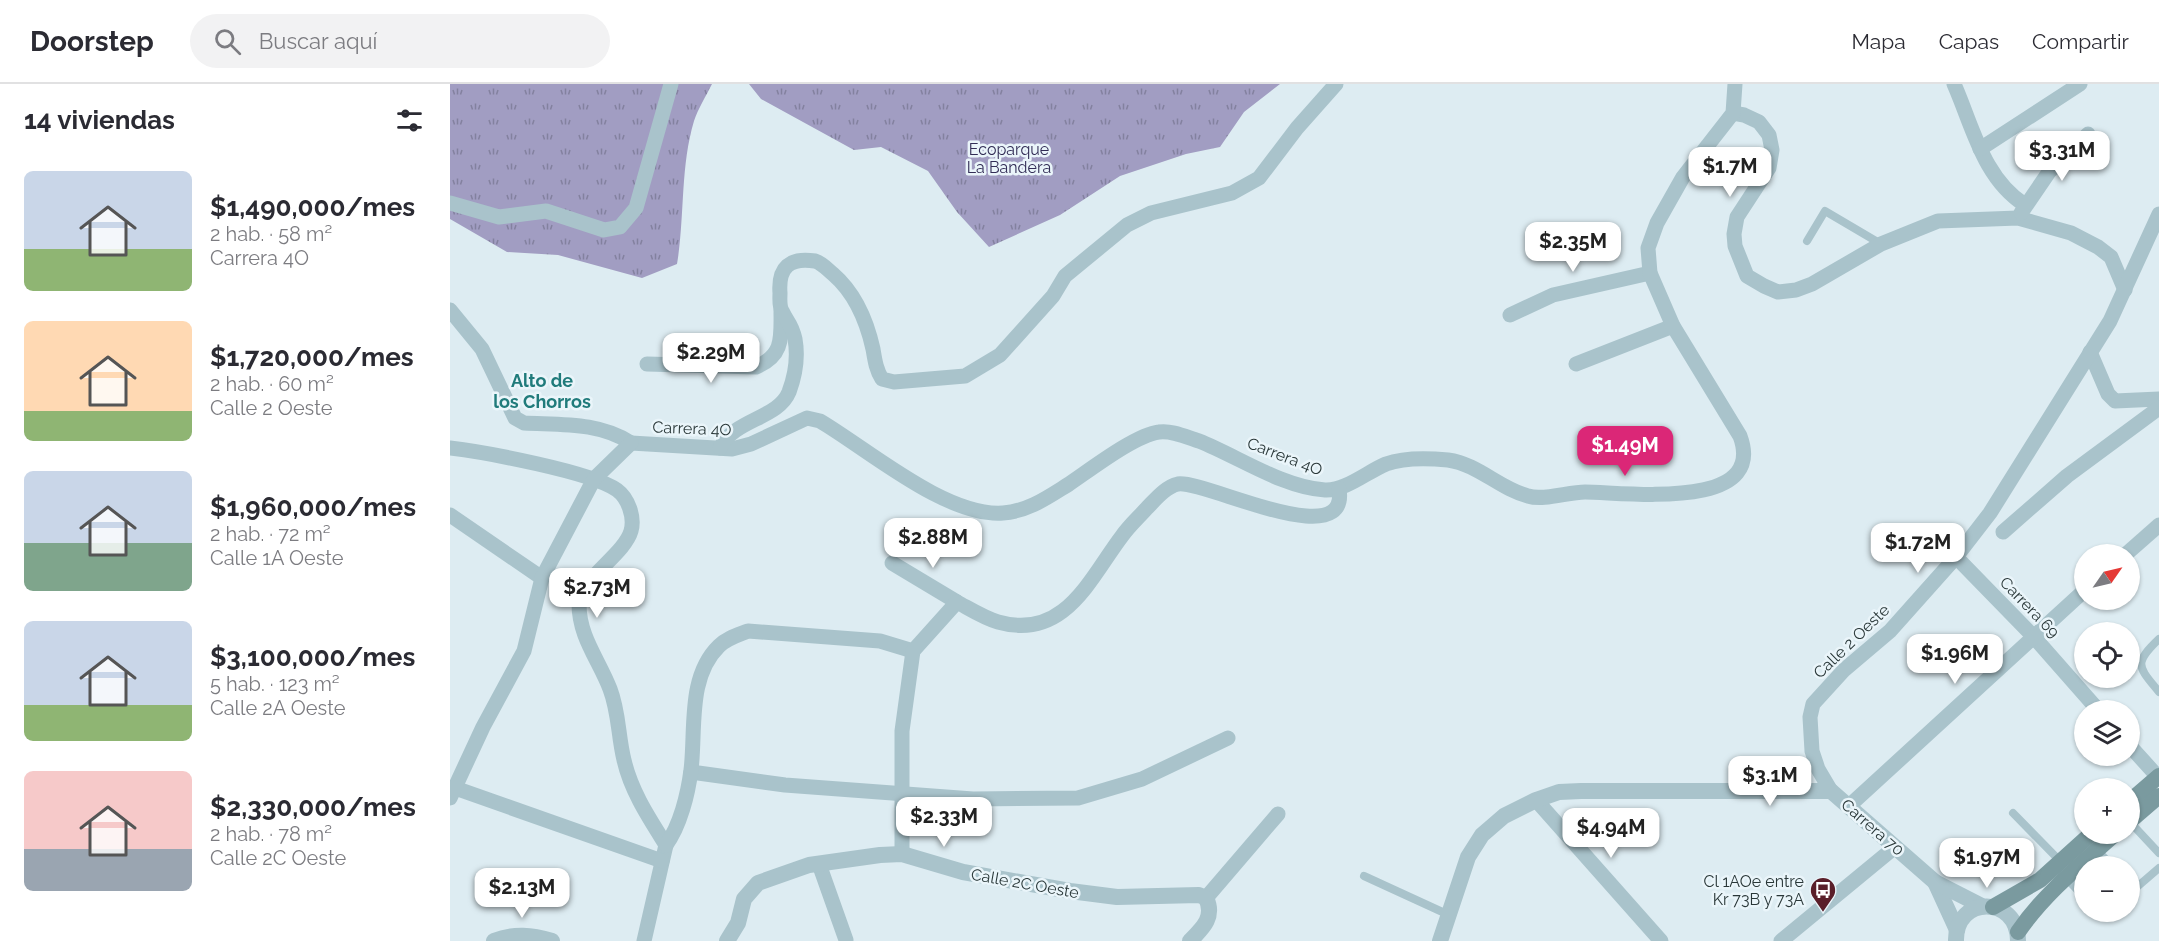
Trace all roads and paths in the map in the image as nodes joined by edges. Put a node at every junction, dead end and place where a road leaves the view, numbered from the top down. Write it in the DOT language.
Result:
graph roads {
  1 [pos="671,84"];
  2 [pos="1336,84"];
  3 [pos="1735,84"];
  4 [pos="1954,84"];
  5 [pos="2080,84"];
  6 [pos="1733,114"];
  7 [pos="2088,134"];
  8 [pos="1980,149"];
  9 [pos="450,203"];
  10 [pos="2022,212"];
  11 [pos="2159,214"];
  12 [pos="1807,241"];
  13 [pos="1881,244"];
  14 [pos="1650,273"];
  15 [pos="2125,290"];
  16 [pos="450,310"];
  17 [pos="781,310"];
  18 [pos="1510,315"];
  19 [pos="1673,326"];
  20 [pos="2090,352"];
  21 [pos="647,364"];
  22 [pos="1576,364"];
  23 [pos="2159,399"];
  24 [pos="2159,408"];
  25 [pos="631,443"];
  26 [pos="450,448"];
  27 [pos="720,448"];
  28 [pos="594,479"];
  29 [pos="1339,489"];
  30 [pos="450,515"];
  31 [pos="2159,525"];
  32 [pos="2003,532"];
  33 [pos="2137,544"];
  34 [pos="1956,557"];
  35 [pos="892,563"];
  36 [pos="542,578"];
  37 [pos="2074,600"];
  38 [pos="957,602"];
  39 [pos="2033,636"];
  40 [pos="2159,639"];
  41 [pos="913,651"];
  42 [pos="2159,692"];
  43 [pos="2089,700"];
  44 [pos="1228,738"];
  45 [pos="2140,757"];
  46 [pos="691,772"];
  47 [pos="2158,776"];
  48 [pos="901,792"];
  49 [pos="2140,792"];
  50 [pos="453,793"];
  51 [pos="2159,796"];
  52 [pos="1839,798"];
  53 [pos="1536,800"];
  54 [pos="2140,812"];
  55 [pos="2013,813"];
  56 [pos="1278,814"];
  57 [pos="2140,832"];
  58 [pos="2080,844"];
  59 [pos="2104,844"];
  60 [pos="666,845"];
  61 [pos="1895,847"];
  62 [pos="2097,850"];
  63 [pos="2159,853"];
  64 [pos="902,854"];
  65 [pos="2103,856"];
  66 [pos="662,861"];
  67 [pos="2060,861"];
  68 [pos="819,864"];
  69 [pos="2159,868"];
  70 [pos="1364,876"];
  71 [pos="2066,878"];
  72 [pos="2140,881"];
  73 [pos="1935,882"];
  74 [pos="2074,886"];
  75 [pos="1206,898"];
  76 [pos="1988,906"];
  77 [pos="1449,915"];
  78 [pos="1955,937"];
  79 [pos="2018,939"];
  80 [pos="846,940"];
  81 [pos="494,941"];
  82 [pos="552,941"];
  83 [pos="644,941"];
  84 [pos="727,941"];
  85 [pos="1190,941"];
  86 [pos="1440,941"];
  87 [pos="1661,941"];
  88 [pos="1781,941"];
  1 -- 9 [label="street"];
  2 -- 17 [label="street"];
  3 -- 6 [label="street"];
  4 -- 8 [label="street"];
  5 -- 8 [label="street"];
  6 -- 13 [label="street"];
  6 -- 14 [label="street, Carrera 4O"];
  7 -- 10 [label="street"];
  8 -- 10 [label="street"];
  10 -- 13 [label="street"];
  10 -- 15 [label="street"];
  11 -- 15 [label="street, Calle 2 Oeste"];
  12 -- 13 [label="lane"];
  14 -- 18 [label="street"];
  14 -- 19 [label="street, Carrera 4O"];
  15 -- 20 [label="street, Calle 2 Oeste"];
  16 -- 25 [label="street"];
  17 -- 21 [label="street"];
  17 -- 27 [label="street"];
  19 -- 22 [label="street"];
  19 -- 29 [label="street, Carrera 4O"];
  20 -- 23 [label="street"];
  20 -- 34 [label="street, Calle 2 Oeste"];
  24 -- 32 [label="street"];
  25 -- 27 [label="street, Carrera 4O"];
  25 -- 28 [label="street"];
  26 -- 28 [label="street"];
  27 -- 29 [label="street, Carrera 4O"];
  28 -- 36 [label="street"];
  28 -- 60 [label="street"];
  29 -- 38 [label="street"];
  30 -- 36 [label="street"];
  31 -- 33 [label="street"];
  34 -- 39 [label="street, Carrera 69"];
  34 -- 52 [label="street, Calle 2 Oeste"];
  35 -- 38 [label="street"];
  36 -- 50 [label="street"];
  37 -- 39 [label="street"];
  38 -- 41 [label="street"];
  39 -- 43 [label="street, Carrera 69"];
  39 -- 52 [label="street"];
  40 -- 42 [label="lane"];
  41 -- 46 [label="street"];
  41 -- 48 [label="street"];
  44 -- 48 [label="street"];
  45 -- 47 [label="street"];
  46 -- 48 [label="street"];
  46 -- 60 [label="street"];
  47 -- 49 [label="main road"];
  48 -- 64 [label="street"];
  50 -- 66 [label="street"];
  51 -- 54 [label="main road"];
  52 -- 53 [label="street"];
  52 -- 61 [label="street, Carrera 70"];
  53 -- 77 [label="street"];
  53 -- 87 [label="street"];
  55 -- 67 [label="lane"];
  56 -- 75 [label="street"];
  57 -- 63 [label="lane"];
  58 -- 67 [label="main road"];
  59 -- 62 [label="main road"];
  60 -- 66 [label="street"];
  61 -- 73 [label="street, Carrera 70"];
  61 -- 88 [label="street"];
  62 -- 65 [label="lane"];
  62 -- 71 [label="main road"];
  64 -- 68 [label="street, Calle 2C Oeste"];
  64 -- 75 [label="street, Calle 2C Oeste"];
  66 -- 83 [label="street"];
  67 -- 76 [label="main road"];
  68 -- 80 [label="street"];
  68 -- 84 [label="street, Calle 2C Oeste"];
  69 -- 72 [label="lane"];
  70 -- 77 [label="lane"];
  71 -- 74 [label="lane"];
  71 -- 79 [label="main road"];
  73 -- 76 [label="street, Carrera 70"];
  73 -- 78 [label="street, Carrera 70"];
  75 -- 85 [label="street"];
  76 -- 78 [label="street"];
  76 -- 79 [label="street, Carrera 70"];
  77 -- 86 [label="street"];
  81 -- 82 [label="street"];
}
